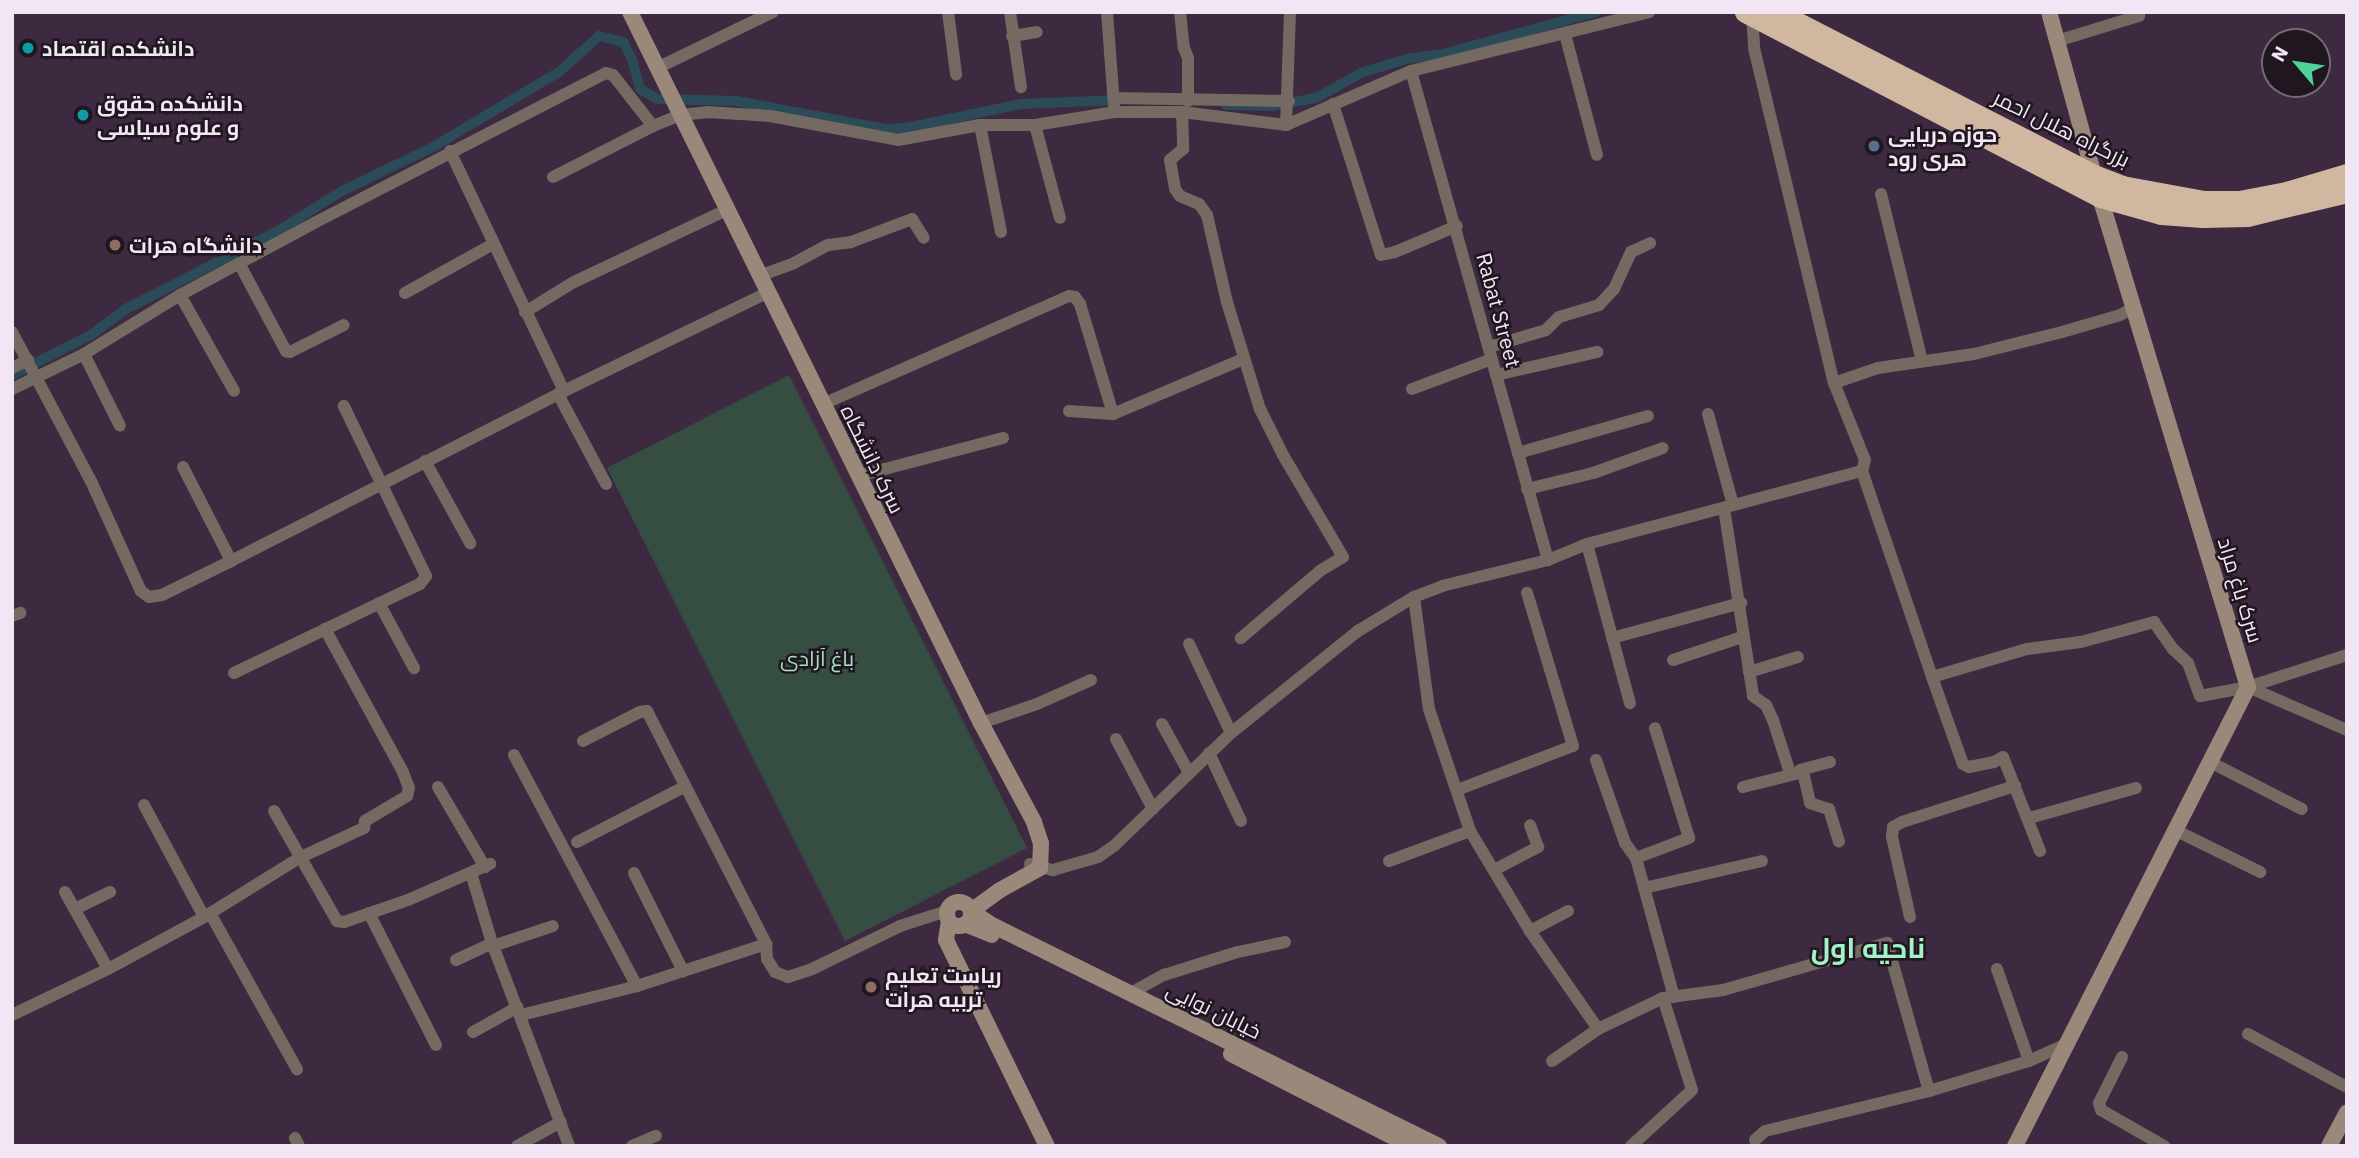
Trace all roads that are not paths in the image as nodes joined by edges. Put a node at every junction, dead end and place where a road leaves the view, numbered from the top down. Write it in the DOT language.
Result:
graph roads {
  1 [pos="630,12"];
  2 [pos="773,12"];
  3 [pos="948,12"];
  4 [pos="1010,12"];
  5 [pos="1107,12"];
  6 [pos="1180,12"];
  7 [pos="1290,12"];
  8 [pos="1649,12"];
  9 [pos="1777,12"];
  10 [pos="2049,12"];
  11 [pos="1748,14"];
  12 [pos="2139,16"];
  13 [pos="1037,32"];
  14 [pos="1565,34"];
  15 [pos="1013,36"];
  16 [pos="2057,41"];
  17 [pos="657,68"];
  18 [pos="1411,71"];
  19 [pos="956,74"];
  20 [pos="1021,87"];
  21 [pos="1114,98"];
  22 [pos="1289,101"];
  23 [pos="675,104"];
  24 [pos="1333,104"];
  25 [pos="1185,107"];
  26 [pos="1114,112"];
  27 [pos="980,125"];
  28 [pos="1035,125"];
  29 [pos="1286,125"];
  30 [pos="653,126"];
  31 [pos="450,151"];
  32 [pos="1597,155"];
  33 [pos="2347,174"];
  34 [pos="2094,175"];
  35 [pos="553,177"];
  36 [pos="2347,192"];
  37 [pos="1881,194"];
  38 [pos="2100,197"];
  39 [pos="726,210"];
  40 [pos="1060,218"];
  41 [pos="1457,226"];
  42 [pos="1001,232"];
  43 [pos="925,238"];
  44 [pos="1650,243"];
  45 [pos="493,244"];
  46 [pos="240,265"];
  47 [pos="759,276"];
  48 [pos="405,293"];
  49 [pos="767,293"];
  50 [pos="180,295"];
  51 [pos="2133,308"];
  52 [pos="525,312"];
  53 [pos="344,325"];
  54 [pos="12,332"];
  55 [pos="1597,352"];
  56 [pos="1490,353"];
  57 [pos="84,354"];
  58 [pos="1243,359"];
  59 [pos="1922,361"];
  60 [pos="12,368"];
  61 [pos="34,369"];
  62 [pos="1496,375"];
  63 [pos="1834,383"];
  64 [pos="12,389"];
  65 [pos="1412,389"];
  66 [pos="234,391"];
  67 [pos="561,392"];
  68 [pos="822,404"];
  69 [pos="344,406"];
  70 [pos="1069,411"];
  71 [pos="1113,414"];
  72 [pos="1708,414"];
  73 [pos="1648,416"];
  74 [pos="120,426"];
  75 [pos="1003,438"];
  76 [pos="1663,449"];
  77 [pos="1518,453"];
  78 [pos="425,461"];
  79 [pos="183,467"];
  80 [pos="1862,471"];
  81 [pos="858,476"];
  82 [pos="383,484"];
  83 [pos="606,484"];
  84 [pos="1527,489"];
  85 [pos="1728,507"];
  86 [pos="470,543"];
  87 [pos="1587,544"];
  88 [pos="1548,560"];
  89 [pos="230,561"];
  90 [pos="1527,593"];
  91 [pos="1414,597"];
  92 [pos="379,603"];
  93 [pos="1741,603"];
  94 [pos="325,629"];
  95 [pos="1742,637"];
  96 [pos="1241,638"];
  97 [pos="1612,638"];
  98 [pos="1189,644"];
  99 [pos="2347,655"];
  100 [pos="1798,657"];
  101 [pos="1673,660"];
  102 [pos="414,668"];
  103 [pos="1749,672"];
  104 [pos="234,673"];
  105 [pos="1931,677"];
  106 [pos="1091,680"];
  107 [pos="2248,687"];
  108 [pos="1630,703"];
  109 [pos="981,723"];
  110 [pos="1163,724"];
  111 [pos="1655,728"];
  112 [pos="2347,730"];
  113 [pos="1231,733"];
  114 [pos="1116,738"];
  115 [pos="583,741"];
  116 [pos="1209,753"];
  117 [pos="514,755"];
  118 [pos="1596,760"];
  119 [pos="1830,762"];
  120 [pos="2210,762"];
  121 [pos="1188,771"];
  122 [pos="1795,772"];
  123 [pos="2015,786"];
  124 [pos="438,787"];
  125 [pos="684,787"];
  126 [pos="1743,787"];
  127 [pos="2136,788"];
  128 [pos="1457,790"];
  129 [pos="144,804"];
  130 [pos="2302,808"];
  131 [pos="1153,809"];
  132 [pos="274,811"];
  133 [pos="2029,818"];
  134 [pos="1241,821"];
  135 [pos="1530,825"];
  136 [pos="1470,831"];
  137 [pos="2177,831"];
  138 [pos="577,842"];
  139 [pos="1839,842"];
  140 [pos="2040,851"];
  141 [pos="299,858"];
  142 [pos="1636,858"];
  143 [pos="1390,860"];
  144 [pos="1762,861"];
  145 [pos="1035,866"];
  146 [pos="1494,870"];
  147 [pos="2260,872"];
  148 [pos="471,873"];
  149 [pos="634,873"];
  150 [pos="1644,888"];
  151 [pos="1000,890"];
  152 [pos="65,892"];
  153 [pos="110,892"];
  154 [pos="75,909"];
  155 [pos="1568,911"];
  156 [pos="968,913"];
  157 [pos="369,914"];
  158 [pos="207,915"];
  159 [pos="948,916"];
  160 [pos="1910,917"];
  161 [pos="553,926"];
  162 [pos="1002,930"];
  163 [pos="1530,932"];
  164 [pos="1285,942"];
  165 [pos="493,944"];
  166 [pos="766,944"];
  167 [pos="456,960"];
  168 [pos="1997,969"];
  169 [pos="108,970"];
  170 [pos="683,971"];
  171 [pos="636,986"];
  172 [pos="1131,993"];
  173 [pos="1668,998"];
  174 [pos="519,1011"];
  175 [pos="12,1015"];
  176 [pos="1598,1029"];
  177 [pos="472,1032"];
  178 [pos="2248,1034"];
  179 [pos="2067,1044"];
  180 [pos="436,1045"];
  181 [pos="2122,1056"];
  182 [pos="1552,1060"];
  183 [pos="2029,1061"];
  184 [pos="298,1069"];
  185 [pos="2347,1087"];
  186 [pos="1929,1091"];
  187 [pos="2347,1112"];
  188 [pos="561,1122"];
  189 [pos="656,1136"];
  190 [pos="1755,1140"];
  191 [pos="517,1146"];
  192 [pos="569,1146"];
  193 [pos="632,1146"];
  194 [pos="1047,1146"];
  195 [pos="1411,1146"];
  196 [pos="1439,1146"];
  197 [pos="1631,1146"];
  198 [pos="2015,1146"];
  199 [pos="2164,1146"];
  200 [pos="2329,1146"];
  1 -- 17 [label="street, سرک دانشگاه"];
  2 -- 17 [label="street"];
  3 -- 19 [label="street"];
  4 -- 15 [label="street"];
  5 -- 21 [label="street"];
  6 -- 25 [label="street"];
  7 -- 22 [label="street"];
  8 -- 14 [label="street"];
  9 -- 34 [label="highway, بزرگراه هلال احمر"];
  10 -- 16 [label="street, سرک باغ مراد"];
  11 -- 38 [label="highway, بزرگراه هلال احمر"];
  11 -- 63 [label="street"];
  12 -- 16 [label="street"];
  13 -- 15 [label="street"];
  14 -- 18 [label="street"];
  14 -- 32 [label="street"];
  15 -- 20 [label="street"];
  16 -- 34 [label="street, سرک باغ مراد"];
  17 -- 23 [label="street, سرک دانشگاه"];
  18 -- 24 [label="street"];
  18 -- 41 [label="street, Rabat Street"];
  21 -- 25 [label="street"];
  21 -- 26 [label="street"];
  22 -- 25 [label="street"];
  22 -- 29 [label="street"];
  23 -- 27 [label="street"];
  23 -- 30 [label="street"];
  23 -- 39 [label="street, سرک دانشگاه"];
  24 -- 29 [label="street"];
  24 -- 41 [label="street"];
  25 -- 26 [label="street"];
  25 -- 29 [label="street"];
  25 -- 58 [label="street"];
  26 -- 28 [label="street"];
  27 -- 28 [label="street"];
  27 -- 42 [label="street"];
  28 -- 40 [label="street"];
  30 -- 31 [label="street"];
  30 -- 35 [label="street"];
  31 -- 45 [label="street"];
  31 -- 46 [label="street"];
  33 -- 34 [label="highway, بزرگراه هلال احمر"];
  34 -- 38 [label="street, سرک باغ مراد"];
  36 -- 38 [label="highway, بزرگراه هلال احمر"];
  37 -- 59 [label="street"];
  38 -- 51 [label="street, سرک باغ مراد"];
  39 -- 47 [label="street, سرک دانشگاه"];
  39 -- 52 [label="street"];
  41 -- 56 [label="street, Rabat Street"];
  43 -- 47 [label="street"];
  44 -- 56 [label="street"];
  45 -- 48 [label="street"];
  45 -- 52 [label="street"];
  46 -- 50 [label="street"];
  46 -- 53 [label="street"];
  47 -- 49 [label="street, سرک دانشگاه"];
  49 -- 67 [label="street"];
  49 -- 68 [label="street, سرک دانشگاه"];
  50 -- 57 [label="street"];
  50 -- 66 [label="street"];
  51 -- 59 [label="street"];
  51 -- 107 [label="street, سرک باغ مراد"];
  52 -- 67 [label="street"];
  54 -- 61 [label="street"];
  55 -- 62 [label="street"];
  56 -- 62 [label="street, Rabat Street"];
  56 -- 65 [label="street"];
  57 -- 61 [label="street"];
  57 -- 74 [label="street"];
  58 -- 71 [label="street"];
  58 -- 96 [label="street"];
  59 -- 63 [label="street"];
  60 -- 61 [label="street"];
  61 -- 64 [label="street"];
  61 -- 89 [label="street"];
  62 -- 77 [label="street, Rabat Street"];
  63 -- 80 [label="street"];
  67 -- 78 [label="street"];
  67 -- 83 [label="street"];
  68 -- 71 [label="street"];
  68 -- 81 [label="street, سرک دانشگاه"];
  69 -- 82 [label="street"];
  70 -- 71 [label="street"];
  72 -- 85 [label="street"];
  73 -- 77 [label="street"];
  75 -- 81 [label="street"];
  76 -- 84 [label="street"];
  77 -- 84 [label="street, Rabat Street"];
  78 -- 82 [label="street"];
  78 -- 86 [label="street"];
  79 -- 89 [label="street"];
  80 -- 85 [label="street"];
  80 -- 105 [label="street"];
  81 -- 109 [label="street, سرک دانشگاه"];
  82 -- 89 [label="street"];
  82 -- 92 [label="street"];
  84 -- 88 [label="street, Rabat Street"];
  85 -- 87 [label="street"];
  85 -- 93 [label="street"];
  87 -- 88 [label="street"];
  87 -- 97 [label="street"];
  88 -- 91 [label="street"];
  90 -- 128 [label="street"];
  91 -- 113 [label="street"];
  91 -- 128 [label="street"];
  92 -- 94 [label="street"];
  92 -- 102 [label="street"];
  93 -- 95 [label="street"];
  93 -- 97 [label="street"];
  94 -- 104 [label="street"];
  94 -- 141 [label="street"];
  95 -- 101 [label="street"];
  95 -- 103 [label="street"];
  97 -- 108 [label="street"];
  98 -- 113 [label="street"];
  99 -- 107 [label="street"];
  100 -- 103 [label="street"];
  103 -- 122 [label="street"];
  105 -- 107 [label="street"];
  105 -- 123 [label="street"];
  106 -- 109 [label="street"];
  107 -- 112 [label="street"];
  107 -- 120 [label="street"];
  109 -- 145 [label="street, سرک دانشگاه"];
  110 -- 121 [label="street"];
  111 -- 142 [label="street"];
  113 -- 116 [label="street"];
  114 -- 131 [label="street"];
  115 -- 125 [label="street"];
  116 -- 121 [label="street"];
  116 -- 134 [label="street"];
  117 -- 171 [label="street"];
  118 -- 142 [label="street"];
  119 -- 122 [label="street"];
  120 -- 130 [label="street"];
  120 -- 137 [label="street"];
  121 -- 131 [label="street"];
  122 -- 126 [label="street"];
  122 -- 139 [label="street"];
  123 -- 133 [label="street"];
  123 -- 160 [label="street"];
  124 -- 148 [label="street"];
  125 -- 138 [label="street"];
  125 -- 166 [label="street"];
  127 -- 133 [label="street"];
  128 -- 136 [label="street"];
  129 -- 158 [label="street"];
  131 -- 145 [label="street"];
  132 -- 141 [label="street"];
  133 -- 140 [label="street"];
  135 -- 146 [label="street"];
  136 -- 143 [label="street"];
  136 -- 146 [label="street"];
  137 -- 147 [label="street"];
  137 -- 179 [label="street"];
  141 -- 157 [label="street"];
  141 -- 158 [label="street"];
  142 -- 150 [label="street"];
  144 -- 150 [label="street"];
  145 -- 151 [label="street"];
  145 -- 156 [label="street"];
  146 -- 163 [label="street"];
  148 -- 157 [label="street"];
  148 -- 165 [label="street"];
  149 -- 170 [label="street"];
  150 -- 173 [label="street"];
  151 -- 156 [label="street"];
  151 -- 162 [label="street"];
  152 -- 154 [label="street"];
  153 -- 154 [label="street"];
  154 -- 169 [label="street"];
  155 -- 163 [label="street"];
  156 -- 159 [label="street"];
  156 -- 162 [label="street, خیابان نوایی"];
  156 -- 195 [label="street, خیابان نوایی"];
  157 -- 180 [label="street"];
  158 -- 169 [label="street"];
  158 -- 184 [label="street"];
  159 -- 166 [label="street"];
  159 -- 194 [label="street"];
  161 -- 165 [label="street"];
  162 -- 172 [label="street, خیابان نوایی"];
  163 -- 176 [label="street"];
  164 -- 172 [label="street"];
  165 -- 167 [label="street"];
  165 -- 174 [label="street"];
  166 -- 170 [label="street"];
  168 -- 183 [label="street"];
  169 -- 175 [label="street"];
  170 -- 171 [label="street"];
  171 -- 174 [label="street"];
  172 -- 196 [label="street, خیابان نوایی"];
  173 -- 176 [label="street"];
  173 -- 186 [label="street"];
  173 -- 197 [label="street"];
  174 -- 177 [label="street"];
  174 -- 188 [label="street"];
  176 -- 182 [label="street"];
  178 -- 185 [label="street"];
  179 -- 183 [label="street"];
  179 -- 198 [label="street"];
  181 -- 199 [label="street"];
  183 -- 186 [label="street"];
  186 -- 190 [label="street"];
  187 -- 200 [label="street"];
  188 -- 191 [label="street"];
  188 -- 192 [label="street"];
  189 -- 193 [label="street"];
}
